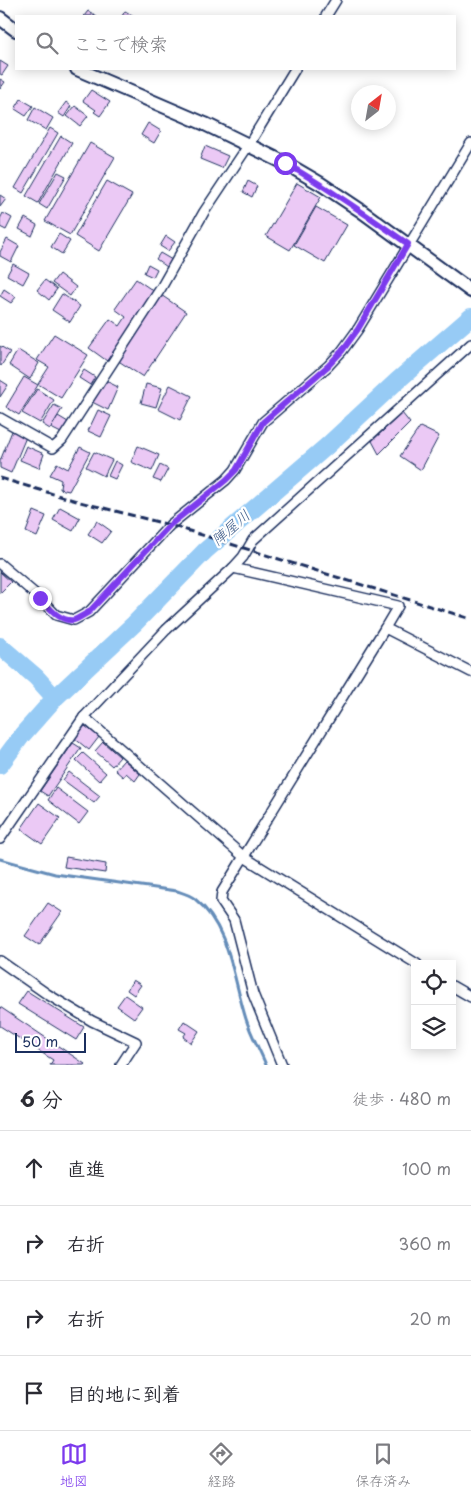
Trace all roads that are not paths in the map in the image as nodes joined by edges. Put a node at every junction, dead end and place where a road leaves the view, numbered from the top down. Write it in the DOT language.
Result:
graph roads {
  1 [pos="336,0"];
  2 [pos="327,15"];
  3 [pos="0,18"];
  4 [pos="15,29"];
  5 [pos="79,70"];
  6 [pos="294,70"];
  7 [pos="471,143"];
  8 [pos="248,146"];
  9 [pos="408,244"];
  10 [pos="471,291"];
  11 [pos="471,344"];
  12 [pos="0,418"];
  13 [pos="0,564"];
  14 [pos="233,568"];
  15 [pos="386,628"];
  16 [pos="471,672"];
  17 [pos="84,717"];
  18 [pos="0,839"];
  19 [pos="244,857"];
  20 [pos="0,960"];
  21 [pos="411,960"];
  22 [pos="456,988"];
  23 [pos="471,997"];
  24 [pos="121,1065"];
  25 [pos="282,1065"];
  1 -- 2 [label="street"];
  3 -- 4 [label="street"];
  5 -- 8 [label="street"];
  6 -- 8 [label="street"];
  7 -- 9 [label="street"];
  8 -- 9 [label="street"];
  8 -- 12 [label="street"];
  9 -- 10 [label="street"];
  9 -- 13 [label="street"];
  11 -- 14 [label="street"];
  14 -- 15 [label="street"];
  14 -- 17 [label="street"];
  15 -- 16 [label="street"];
  15 -- 19 [label="street"];
  17 -- 18 [label="street"];
  17 -- 19 [label="street"];
  19 -- 21 [label="street"];
  19 -- 25 [label="street"];
  20 -- 24 [label="street"];
  22 -- 23 [label="street"];
}
